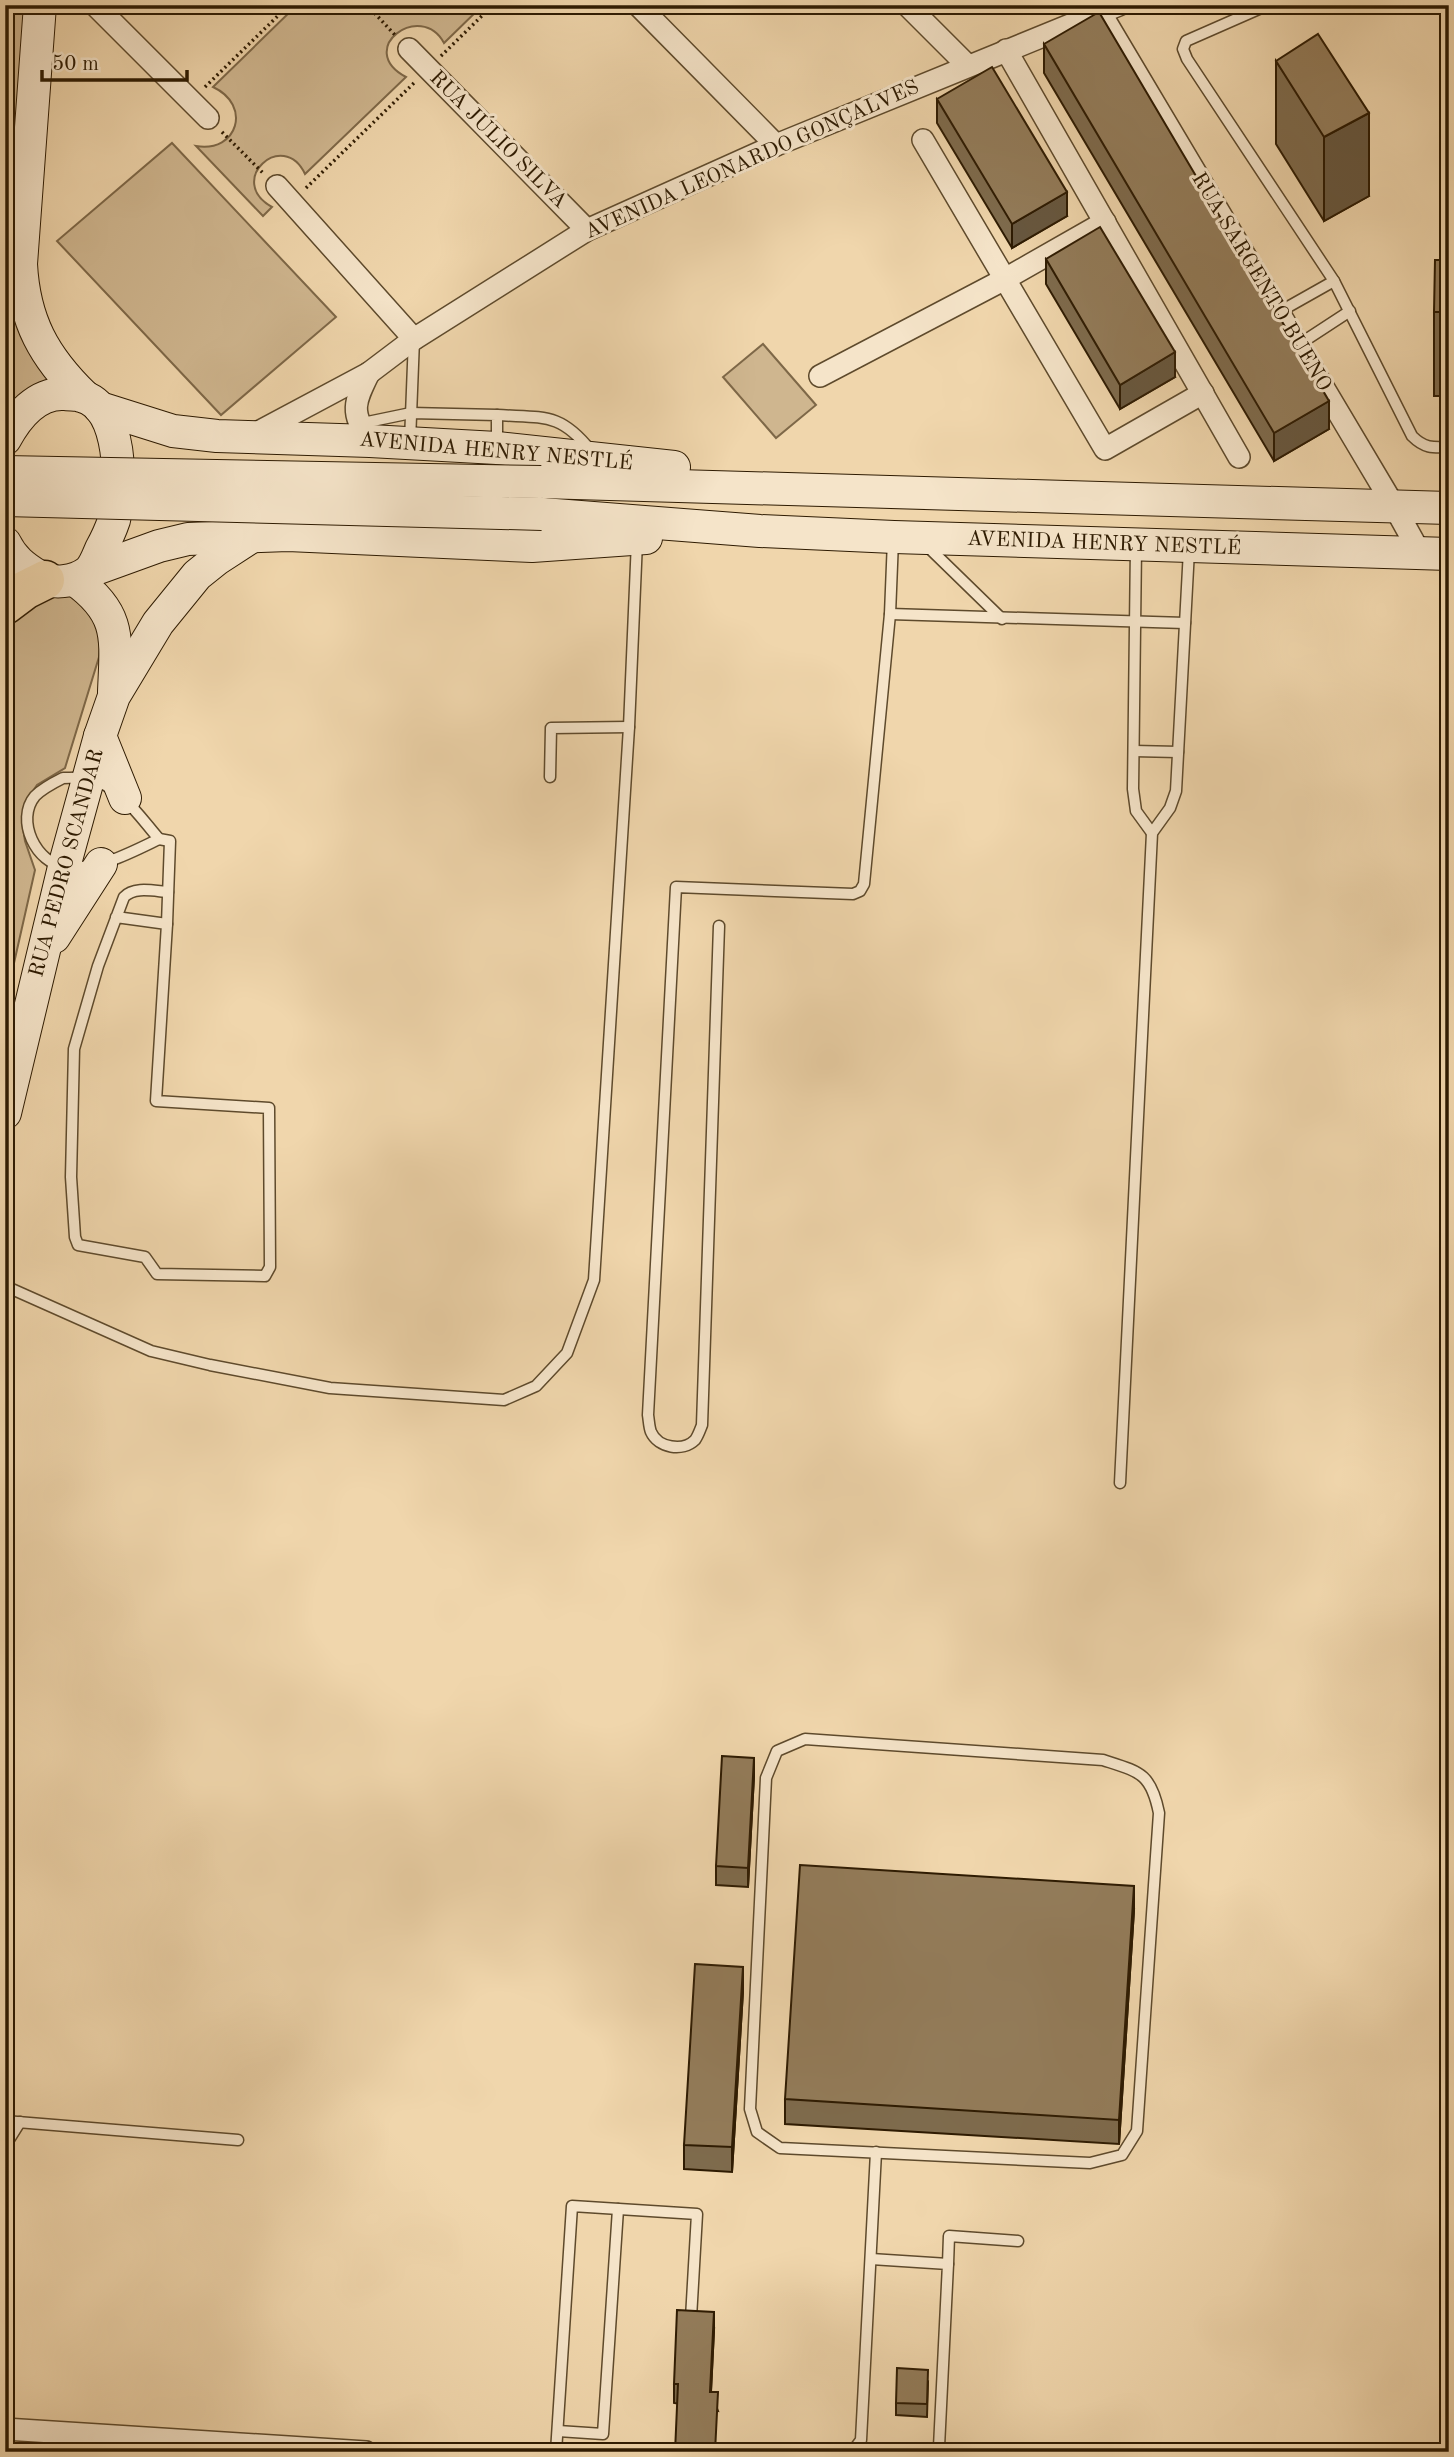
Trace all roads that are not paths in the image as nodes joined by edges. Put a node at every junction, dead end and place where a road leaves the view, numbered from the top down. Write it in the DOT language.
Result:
graph roads {
  1 [pos="40,5"];
  2 [pos="95,5"];
  3 [pos="638,5"];
  4 [pos="908,5"];
  5 [pos="1268,5"];
  6 [pos="1110,9"];
  7 [pos="409,49"];
  8 [pos="1006,50"];
  9 [pos="968,66"];
  10 [pos="208,118"];
  11 [pos="923,140"];
  12 [pos="776,145"];
  13 [pos="284,194"];
  14 [pos="1105,222"];
  15 [pos="587,230"];
  16 [pos="1005,279"];
  17 [pos="1334,281"];
  18 [pos="1350,311"];
  19 [pos="1279,312"];
  20 [pos="414,339"];
  21 [pos="1298,345"];
  22 [pos="369,373"];
  23 [pos="820,376"];
  24 [pos="1203,393"];
  25 [pos="92,402"];
  26 [pos="411,412"];
  27 [pos="497,415"];
  28 [pos="364,432"];
  29 [pos="250,437"];
  30 [pos="5,439"];
  31 [pos="410,443"];
  32 [pos="1449,447"];
  33 [pos="497,448"];
  34 [pos="1239,457"];
  35 [pos="597,458"];
  36 [pos="5,472"];
  37 [pos="895,492"];
  38 [pos="5,500"];
  39 [pos="1394,506"];
  40 [pos="1449,508"];
  41 [pos="760,531"];
  42 [pos="252,536"];
  43 [pos="637,538"];
  44 [pos="906,538"];
  45 [pos="5,543"];
  46 [pos="1136,546"];
  47 [pos="1189,547"];
  48 [pos="1434,554"];
  49 [pos="70,577"];
  50 [pos="5,605"];
  51 [pos="890,614"];
  52 [pos="1002,619"];
  53 [pos="1135,622"];
  54 [pos="1185,622"];
  55 [pos="114,696"];
  56 [pos="629,727"];
  57 [pos="100,736"];
  58 [pos="1134,751"];
  59 [pos="1178,752"];
  60 [pos="550,777"];
  61 [pos="88,778"];
  62 [pos="125,798"];
  63 [pos="1152,833"];
  64 [pos="159,839"];
  65 [pos="101,864"];
  66 [pos="64,867"];
  67 [pos="168,892"];
  68 [pos="117,917"];
  69 [pos="167,925"];
  70 [pos="719,926"];
  71 [pos="40,959"];
  72 [pos="5,1113"];
  73 [pos="5,1286"];
  74 [pos="1120,1483"];
  75 [pos="5,2121"];
  76 [pos="20,2122"];
  77 [pos="238,2140"];
  78 [pos="5,2146"];
  79 [pos="876,2152"];
  80 [pos="618,2208"];
  81 [pos="1018,2241"];
  82 [pos="871,2259"];
  83 [pos="948,2264"];
  84 [pos="691,2318"];
  85 [pos="5,2428"];
  86 [pos="558,2431"];
  87 [pos="939,2447"];
  88 [pos="366,2452"];
  89 [pos="556,2452"];
  90 [pos="852,2452"];
  1 -- 25 [label="street"];
  2 -- 10 [label="street"];
  3 -- 12 [label="street"];
  4 -- 9 [label="street"];
  5 -- 17 [label="lane"];
  6 -- 8 [label="street, AVENIDA LEONARDO GONÇALVES"];
  6 -- 19 [label="street, RUA SARGENTO BUENO"];
  7 -- 15 [label="street, RUA JÚLIO SILVA"];
  8 -- 9 [label="street, AVENIDA LEONARDO GONÇALVES"];
  8 -- 14 [label="street"];
  9 -- 12 [label="street, AVENIDA LEONARDO GONÇALVES"];
  11 -- 16 [label="street"];
  12 -- 15 [label="street, AVENIDA LEONARDO GONÇALVES"];
  13 -- 20 [label="street"];
  14 -- 16 [label="street"];
  14 -- 24 [label="street"];
  15 -- 20 [label="street, AVENIDA LEONARDO GONÇALVES"];
  16 -- 23 [label="street"];
  16 -- 24 [label="street"];
  17 -- 18 [label="lane"];
  17 -- 19 [label="lane"];
  18 -- 21 [label="lane"];
  18 -- 32 [label="lane"];
  19 -- 21 [label="street, RUA SARGENTO BUENO"];
  20 -- 22 [label="street, AVENIDA LEONARDO GONÇALVES"];
  20 -- 26 [label="lane"];
  21 -- 39 [label="street, RUA SARGENTO BUENO"];
  22 -- 28 [label="street"];
  22 -- 29 [label="street, AVENIDA LEONARDO GONÇALVES"];
  24 -- 34 [label="street"];
  25 -- 29 [label="street, AVENIDA HENRY NESTLÉ"];
  25 -- 30 [label="street"];
  25 -- 49 [label="street"];
  26 -- 27 [label="lane"];
  26 -- 28 [label="lane"];
  26 -- 31 [label="lane"];
  27 -- 33 [label="lane"];
  27 -- 35 [label="lane"];
  28 -- 29 [label="street, AVENIDA HENRY NESTLÉ"];
  28 -- 31 [label="street, AVENIDA HENRY NESTLÉ"];
  31 -- 33 [label="street, AVENIDA HENRY NESTLÉ"];
  33 -- 35 [label="street, AVENIDA HENRY NESTLÉ"];
  35 -- 37 [label="street, AVENIDA HENRY NESTLÉ"];
  36 -- 37 [label="street, AVENIDA HENRY NESTLÉ, bridge"];
  37 -- 39 [label="street, AVENIDA HENRY NESTLÉ"];
  38 -- 41 [label="street, AVENIDA HENRY NESTLÉ, bridge"];
  39 -- 40 [label="street, AVENIDA HENRY NESTLÉ"];
  39 -- 48 [label="street, RUA SARGENTO BUENO"];
  41 -- 43 [label="street, AVENIDA HENRY NESTLÉ"];
  41 -- 44 [label="street, AVENIDA HENRY NESTLÉ"];
  42 -- 43 [label="street, AVENIDA HENRY NESTLÉ"];
  42 -- 49 [label="street, AVENIDA HENRY NESTLÉ"];
  42 -- 55 [label="street, RUA PEDRO SCANDAR"];
  43 -- 56 [label="lane"];
  44 -- 46 [label="street, AVENIDA HENRY NESTLÉ"];
  44 -- 51 [label="lane"];
  44 -- 52 [label="lane"];
  45 -- 49 [label="street, RUA PEDRO SCANDAR"];
  46 -- 47 [label="street, AVENIDA HENRY NESTLÉ"];
  46 -- 53 [label="lane"];
  47 -- 48 [label="street, AVENIDA HENRY NESTLÉ"];
  47 -- 54 [label="lane"];
  49 -- 50 [label="highway"];
  49 -- 55 [label="street, RUA PEDRO SCANDAR"];
  51 -- 52 [label="lane"];
  51 -- 70 [label="lane"];
  52 -- 53 [label="lane"];
  53 -- 54 [label="lane"];
  53 -- 58 [label="lane"];
  54 -- 59 [label="lane"];
  55 -- 57 [label="street, RUA PEDRO SCANDAR"];
  56 -- 60 [label="lane"];
  56 -- 73 [label="lane"];
  57 -- 61 [label="street, RUA PEDRO SCANDAR"];
  57 -- 62 [label="street"];
  58 -- 59 [label="lane"];
  58 -- 63 [label="lane"];
  59 -- 63 [label="lane"];
  61 -- 62 [label="lane"];
  61 -- 66 [label="street, RUA PEDRO SCANDAR"];
  61 -- 66 [label="lane"];
  62 -- 64 [label="lane"];
  63 -- 74 [label="lane"];
  64 -- 65 [label="lane"];
  64 -- 67 [label="lane"];
  65 -- 66 [label="lane"];
  65 -- 71 [label="street"];
  66 -- 71 [label="street, RUA PEDRO SCANDAR"];
  67 -- 68 [label="lane"];
  67 -- 69 [label="lane"];
  68 -- 69 [label="lane"];
  68 -- 69 [label="lane"];
  71 -- 72 [label="street, RUA PEDRO SCANDAR"];
  75 -- 76 [label="lane"];
  76 -- 77 [label="lane"];
  76 -- 78 [label="lane"];
  79 -- 79 [label="lane"];
  79 -- 82 [label="lane"];
  80 -- 84 [label="lane"];
  80 -- 86 [label="lane"];
  80 -- 86 [label="lane"];
  81 -- 83 [label="lane"];
  82 -- 83 [label="lane"];
  82 -- 90 [label="lane"];
  83 -- 87 [label="lane"];
  85 -- 88 [label="street"];
  86 -- 89 [label="lane"];
}
